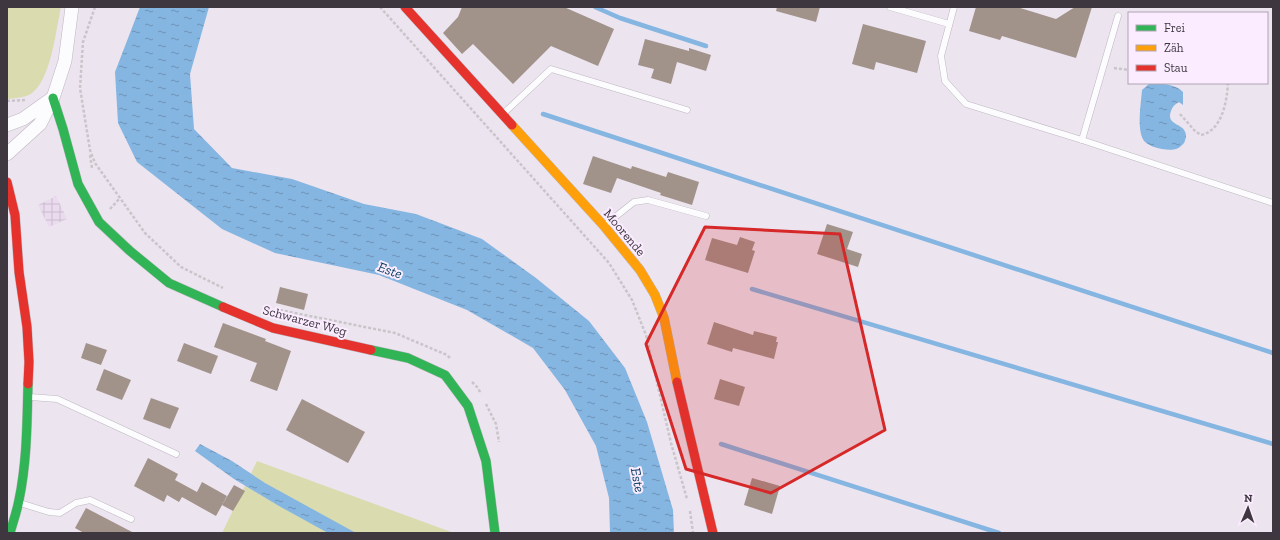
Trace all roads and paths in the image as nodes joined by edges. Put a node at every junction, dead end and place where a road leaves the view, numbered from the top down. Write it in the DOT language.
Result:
graph roads {
  1 [pos="72,7"];
  2 [pos="95,7"];
  3 [pos="380,7"];
  4 [pos="405,7"];
  5 [pos="890,7"];
  6 [pos="954,7"];
  7 [pos="1118,16"];
  8 [pos="949,24"];
  9 [pos="1103,67"];
  10 [pos="1128,70"];
  11 [pos="1228,84"];
  12 [pos="53,98"];
  13 [pos="687,110"];
  14 [pos="503,114"];
  15 [pos="1180,114"];
  16 [pos="7,125"];
  17 [pos="1082,140"];
  18 [pos="7,154"];
  19 [pos="7,182"];
  20 [pos="1273,203"];
  21 [pos="706,216"];
  22 [pos="604,226"];
  23 [pos="7,230"];
  24 [pos="19,272"];
  25 [pos="228,290"];
  26 [pos="269,308"];
  27 [pos="452,361"];
  28 [pos="468,377"];
  29 [pos="29,397"];
  30 [pos="499,446"];
  31 [pos="176,454"];
  32 [pos="687,500"];
  33 [pos="19,502"];
  34 [pos="689,507"];
  35 [pos="131,519"];
  36 [pos="10,533"];
  37 [pos="495,533"];
  38 [pos="693,533"];
  39 [pos="712,533"];
  1 -- 12 [label="street"];
  2 -- 25 [label="path"];
  3 -- 32 [label="path"];
  4 -- 14 [label="street, Moorende"];
  5 -- 8 [label="lane"];
  6 -- 8 [label="lane"];
  7 -- 9 [label="lane"];
  8 -- 17 [label="lane"];
  9 -- 10 [label="path"];
  9 -- 17 [label="lane"];
  11 -- 15 [label="path"];
  12 -- 16 [label="street"];
  12 -- 18 [label="street"];
  12 -- 37 [label="street, Schwarzer Weg"];
  13 -- 14 [label="lane"];
  14 -- 22 [label="street, Moorende"];
  17 -- 20 [label="lane"];
  19 -- 24 [label="street"];
  21 -- 22 [label="lane"];
  22 -- 39 [label="street, Moorende"];
  23 -- 24 [label="street"];
  24 -- 29 [label="street"];
  26 -- 27 [label="path"];
  28 -- 30 [label="path"];
  29 -- 31 [label="lane"];
  29 -- 33 [label="street"];
  33 -- 35 [label="lane"];
  33 -- 36 [label="street"];
  34 -- 38 [label="path"];
}
